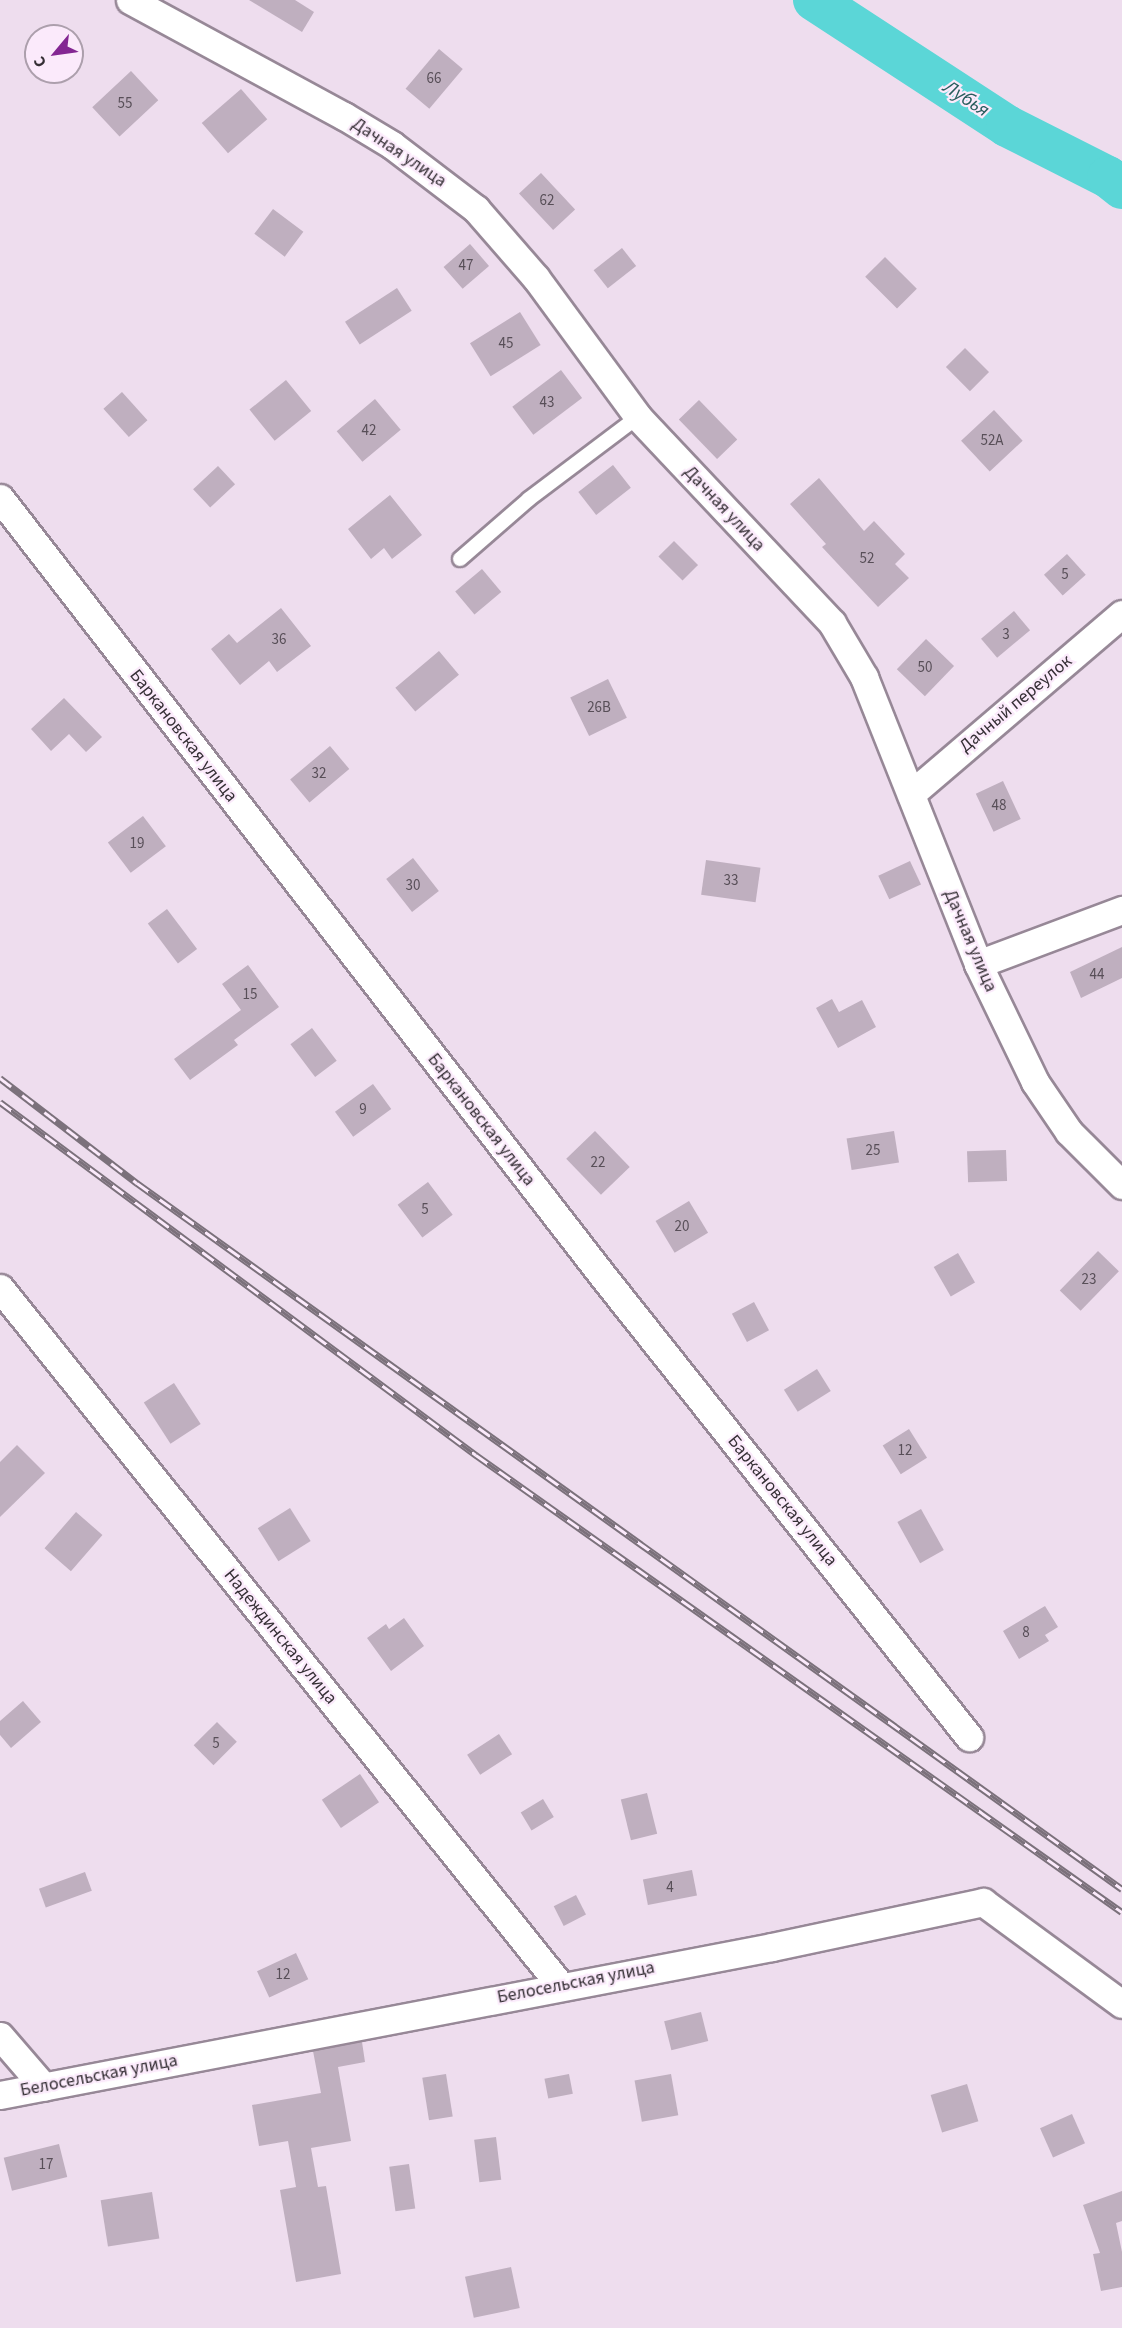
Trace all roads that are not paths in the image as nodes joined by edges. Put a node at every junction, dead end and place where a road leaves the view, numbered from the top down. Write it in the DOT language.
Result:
graph roads {
  1 [pos="130,0"];
  2 [pos="638,417"];
  3 [pos="0,498"];
  4 [pos="460,559"];
  5 [pos="1122,614"];
  6 [pos="910,794"];
  7 [pos="1122,910"];
  8 [pos="978,964"];
  9 [pos="1122,1185"];
  10 [pos="0,1288"];
  11 [pos="969,1737"];
  12 [pos="560,1985"];
  13 [pos="1122,2004"];
  14 [pos="0,2036"];
  15 [pos="44,2087"];
  16 [pos="0,2095"];
  1 -- 2 [label="street, Дачная улица"];
  2 -- 4 [label="lane"];
  2 -- 6 [label="street, Дачная улица"];
  3 -- 11 [label="street, Баркановская улица"];
  5 -- 6 [label="street, Дачный переулок"];
  6 -- 8 [label="street, Дачная улица"];
  7 -- 8 [label="street"];
  8 -- 9 [label="street, Дачная улица"];
  10 -- 12 [label="street, Надеждинская улица"];
  12 -- 13 [label="street, Белосельская улица"];
  12 -- 15 [label="street, Белосельская улица"];
  14 -- 15 [label="street"];
  15 -- 16 [label="street, Белосельская улица"];
}
